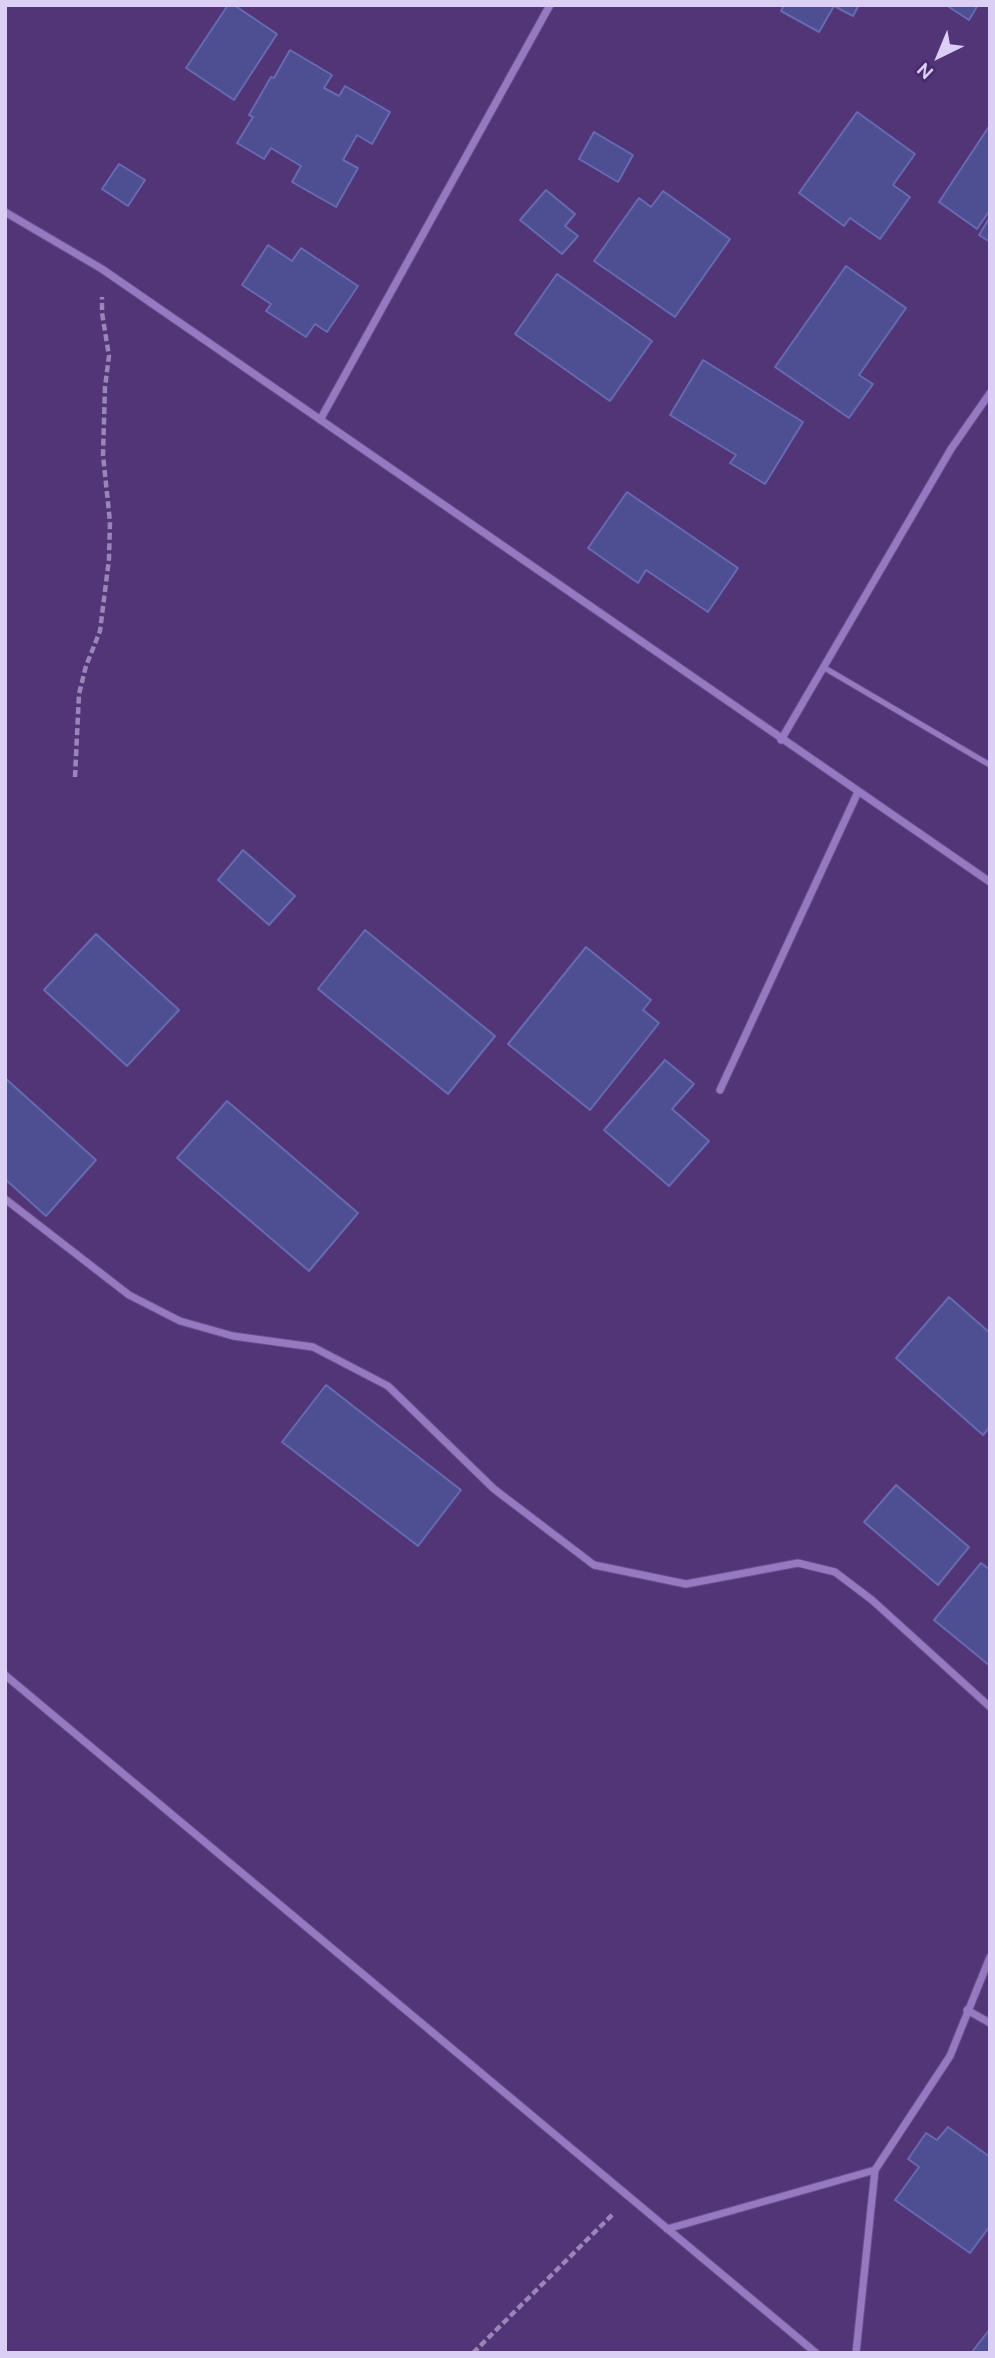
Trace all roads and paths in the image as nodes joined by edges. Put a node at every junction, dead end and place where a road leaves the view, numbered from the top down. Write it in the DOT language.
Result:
graph roads {
  1 [pos="550,5"];
  2 [pos="5,212"];
  3 [pos="102,270"];
  4 [pos="990,393"];
  5 [pos="320,420"];
  6 [pos="823,667"];
  7 [pos="781,740"];
  8 [pos="990,765"];
  9 [pos="75,777"];
  10 [pos="858,792"];
  11 [pos="990,883"];
  12 [pos="720,1090"];
  13 [pos="5,1199"];
  14 [pos="5,1675"];
  15 [pos="990,1707"];
  16 [pos="990,1957"];
  17 [pos="967,2010"];
  18 [pos="990,2023"];
  19 [pos="874,2170"];
  20 [pos="630,2198"];
  21 [pos="667,2230"];
  22 [pos="473,2353"];
  23 [pos="816,2353"];
  24 [pos="856,2353"];
  1 -- 5 [label="street"];
  2 -- 3 [label="street"];
  3 -- 5 [label="street"];
  3 -- 9 [label="path"];
  4 -- 6 [label="street"];
  5 -- 7 [label="street"];
  6 -- 7 [label="street"];
  6 -- 8 [label="lane"];
  7 -- 10 [label="street"];
  10 -- 11 [label="street"];
  10 -- 12 [label="street"];
  13 -- 15 [label="street"];
  14 -- 20 [label="street"];
  16 -- 17 [label="street"];
  17 -- 18 [label="street"];
  17 -- 19 [label="street"];
  19 -- 21 [label="street"];
  19 -- 24 [label="street"];
  20 -- 21 [label="street"];
  20 -- 22 [label="path"];
  21 -- 23 [label="street"];
}
